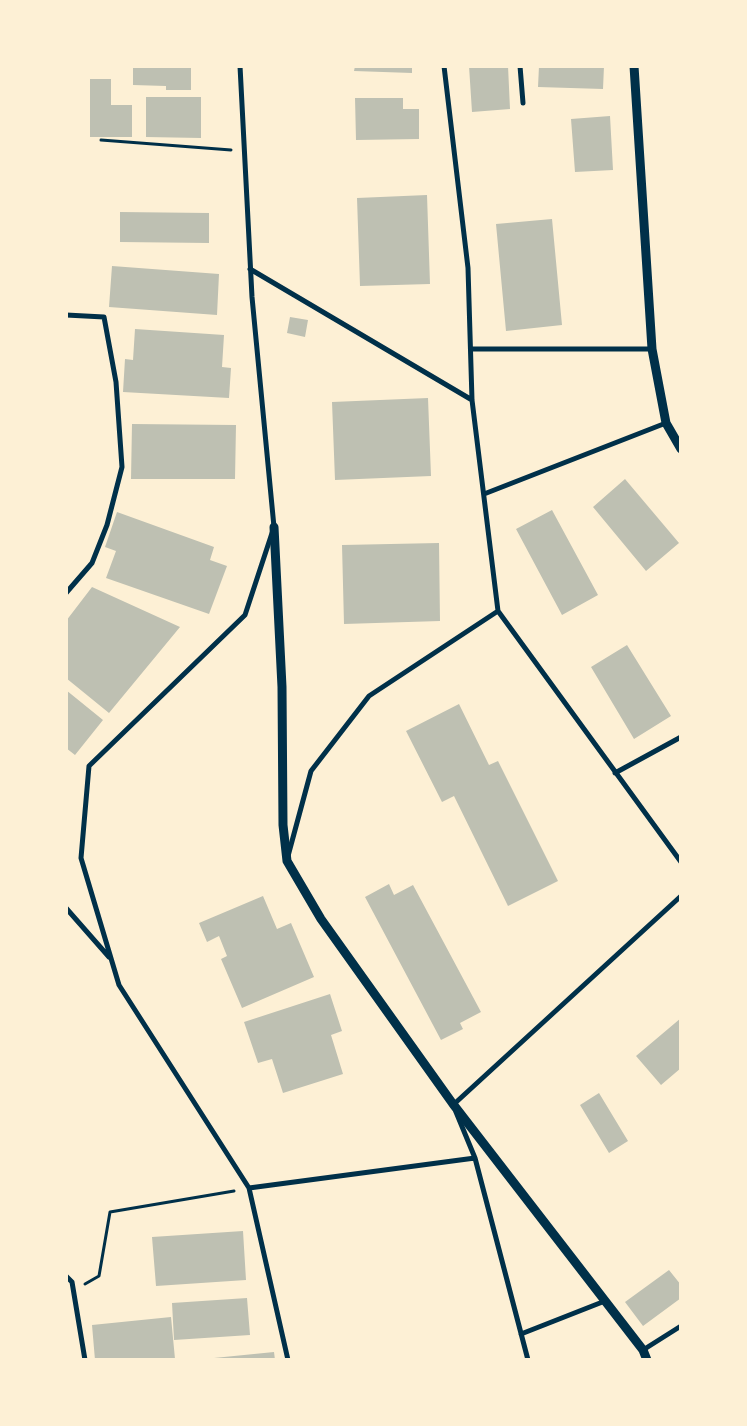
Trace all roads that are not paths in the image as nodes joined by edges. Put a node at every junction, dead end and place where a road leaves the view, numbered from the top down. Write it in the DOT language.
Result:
graph roads {
  1 [pos="240,66"];
  2 [pos="444,66"];
  3 [pos="520,66"];
  4 [pos="634,66"];
  5 [pos="523,104"];
  6 [pos="250,269"];
  7 [pos="66,315"];
  8 [pos="471,349"];
  9 [pos="652,349"];
  10 [pos="472,400"];
  11 [pos="666,423"];
  12 [pos="681,449"];
  13 [pos="484,494"];
  14 [pos="274,527"];
  15 [pos="66,593"];
  16 [pos="498,611"];
  17 [pos="681,737"];
  18 [pos="615,774"];
  19 [pos="287,860"];
  20 [pos="681,862"];
  21 [pos="681,896"];
  22 [pos="66,908"];
  23 [pos="111,959"];
  24 [pos="453,1104"];
  25 [pos="475,1158"];
  26 [pos="249,1188"];
  27 [pos="66,1276"];
  28 [pos="605,1301"];
  29 [pos="681,1326"];
  30 [pos="521,1334"];
  31 [pos="643,1350"];
  32 [pos="85,1360"];
  33 [pos="288,1360"];
  34 [pos="528,1360"];
  35 [pos="646,1360"];
  1 -- 6 [label="street"];
  2 -- 8 [label="street"];
  3 -- 5 [label="street"];
  4 -- 9 [label="street"];
  6 -- 10 [label="street"];
  6 -- 14 [label="street"];
  7 -- 15 [label="street"];
  8 -- 9 [label="street"];
  8 -- 10 [label="street"];
  9 -- 11 [label="street"];
  10 -- 13 [label="street"];
  11 -- 12 [label="street"];
  11 -- 13 [label="street"];
  13 -- 16 [label="street"];
  14 -- 19 [label="street"];
  14 -- 23 [label="street"];
  16 -- 18 [label="street"];
  16 -- 19 [label="street"];
  17 -- 18 [label="street"];
  18 -- 20 [label="street"];
  19 -- 24 [label="street"];
  21 -- 24 [label="street"];
  22 -- 23 [label="street"];
  23 -- 26 [label="street"];
  24 -- 25 [label="street"];
  24 -- 28 [label="street"];
  25 -- 26 [label="street"];
  25 -- 30 [label="street"];
  26 -- 33 [label="street"];
  27 -- 32 [label="street"];
  28 -- 30 [label="street"];
  28 -- 31 [label="street"];
  29 -- 31 [label="street"];
  30 -- 34 [label="street"];
  31 -- 35 [label="street"];
}
